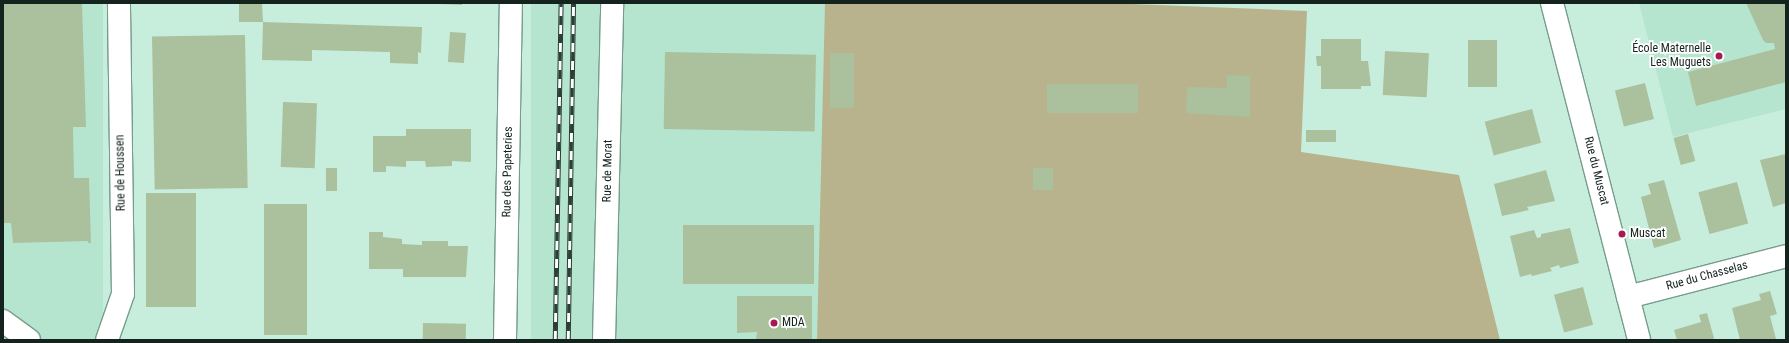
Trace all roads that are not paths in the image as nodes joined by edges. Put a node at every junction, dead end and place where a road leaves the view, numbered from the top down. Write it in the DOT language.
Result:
graph roads {
  1 [pos="119,3"];
  2 [pos="511,3"];
  3 [pos="612,3"];
  4 [pos="1552,3"];
  5 [pos="1786,256"];
  6 [pos="1628,297"];
  7 [pos="3,321"];
  8 [pos="29,340"];
  9 [pos="107,340"];
  10 [pos="505,340"];
  11 [pos="604,340"];
  12 [pos="1639,340"];
  1 -- 9 [label="street, Rue de Houssen"];
  2 -- 10 [label="street, Rue des Papeteries"];
  3 -- 11 [label="street, Rue de Morat"];
  4 -- 6 [label="street, Rue du Muscat"];
  5 -- 6 [label="street, Rue du Chasselas"];
  6 -- 12 [label="street, Rue du Muscat"];
  7 -- 8 [label="street"];
}
